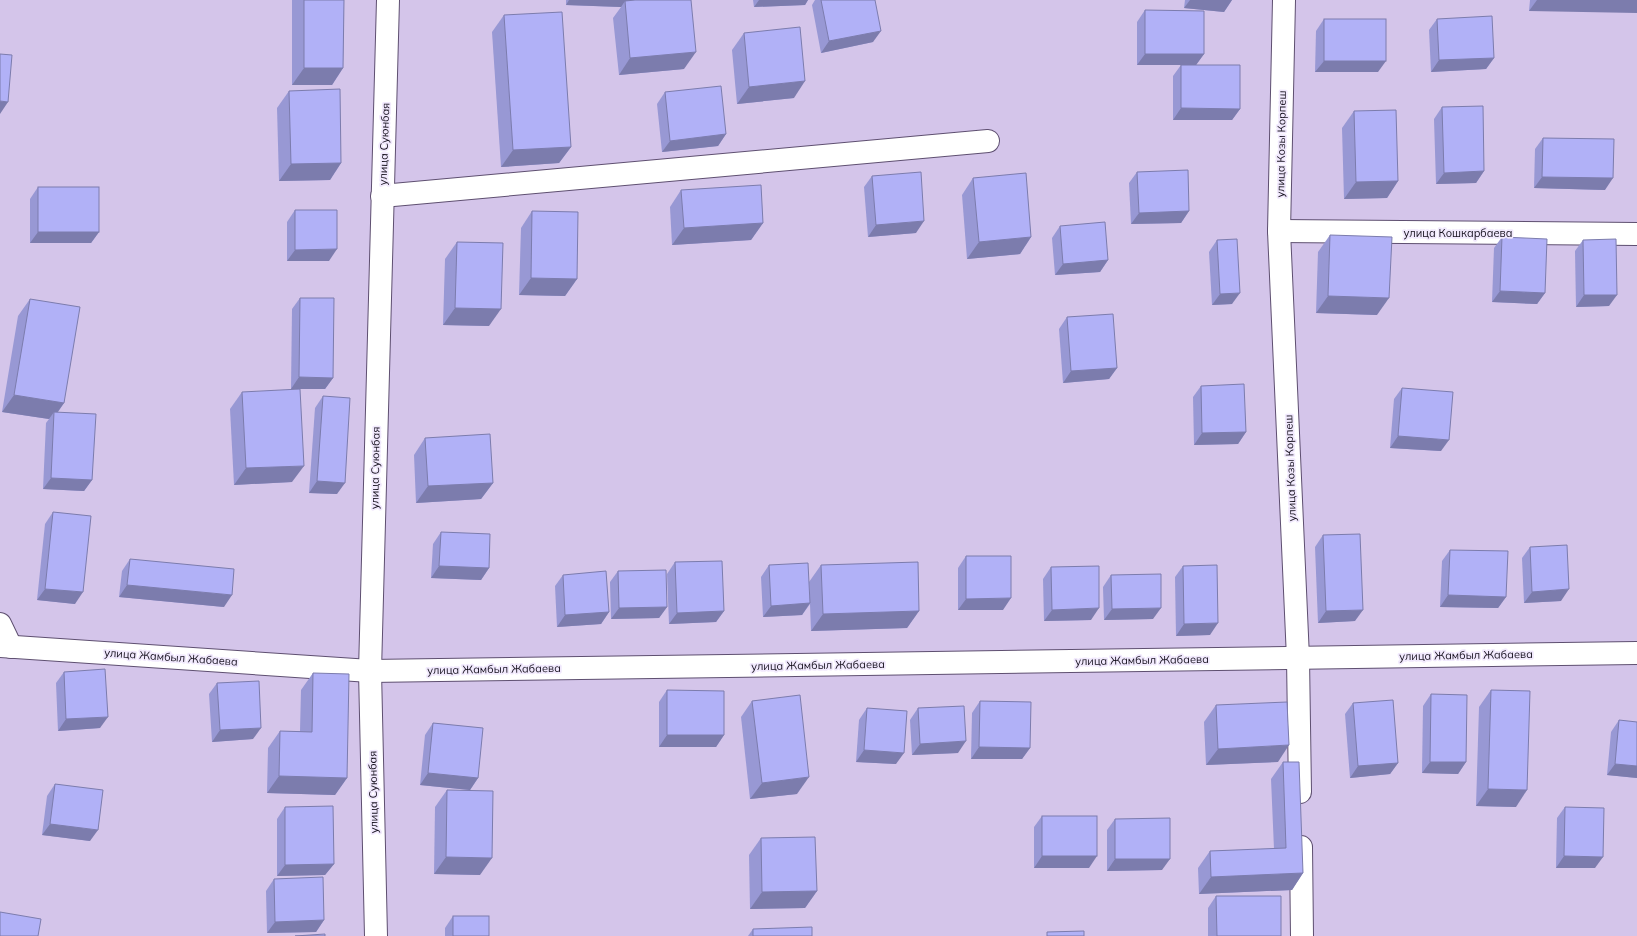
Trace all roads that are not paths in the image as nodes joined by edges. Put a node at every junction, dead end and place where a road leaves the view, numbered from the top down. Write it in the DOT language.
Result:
graph roads {
  1 [pos="388,0"];
  2 [pos="1284,0"];
  3 [pos="988,141"];
  4 [pos="382,196"];
  5 [pos="1280,231"];
  6 [pos="1637,234"];
  7 [pos="0,624"];
  8 [pos="6,646"];
  9 [pos="1637,653"];
  10 [pos="1298,658"];
  11 [pos="370,671"];
  12 [pos="376,936"];
  13 [pos="1302,936"];
  1 -- 4 [label="street, улица Суюнбая"];
  2 -- 5 [label="street, улица Козы Корпеш"];
  3 -- 4 [label="street"];
  4 -- 11 [label="street, улица Суюнбая"];
  5 -- 6 [label="street, улица Кошкарбаева"];
  5 -- 10 [label="street, улица Козы Корпеш"];
  7 -- 8 [label="street"];
  8 -- 11 [label="street, улица Жамбыл Жабаева"];
  9 -- 10 [label="street, улица Жамбыл Жабаева"];
  10 -- 11 [label="street, улица Жамбыл Жабаева"];
  10 -- 13 [label="street, улица Козы Корпеш"];
  11 -- 12 [label="street, улица Суюнбая"];
}
